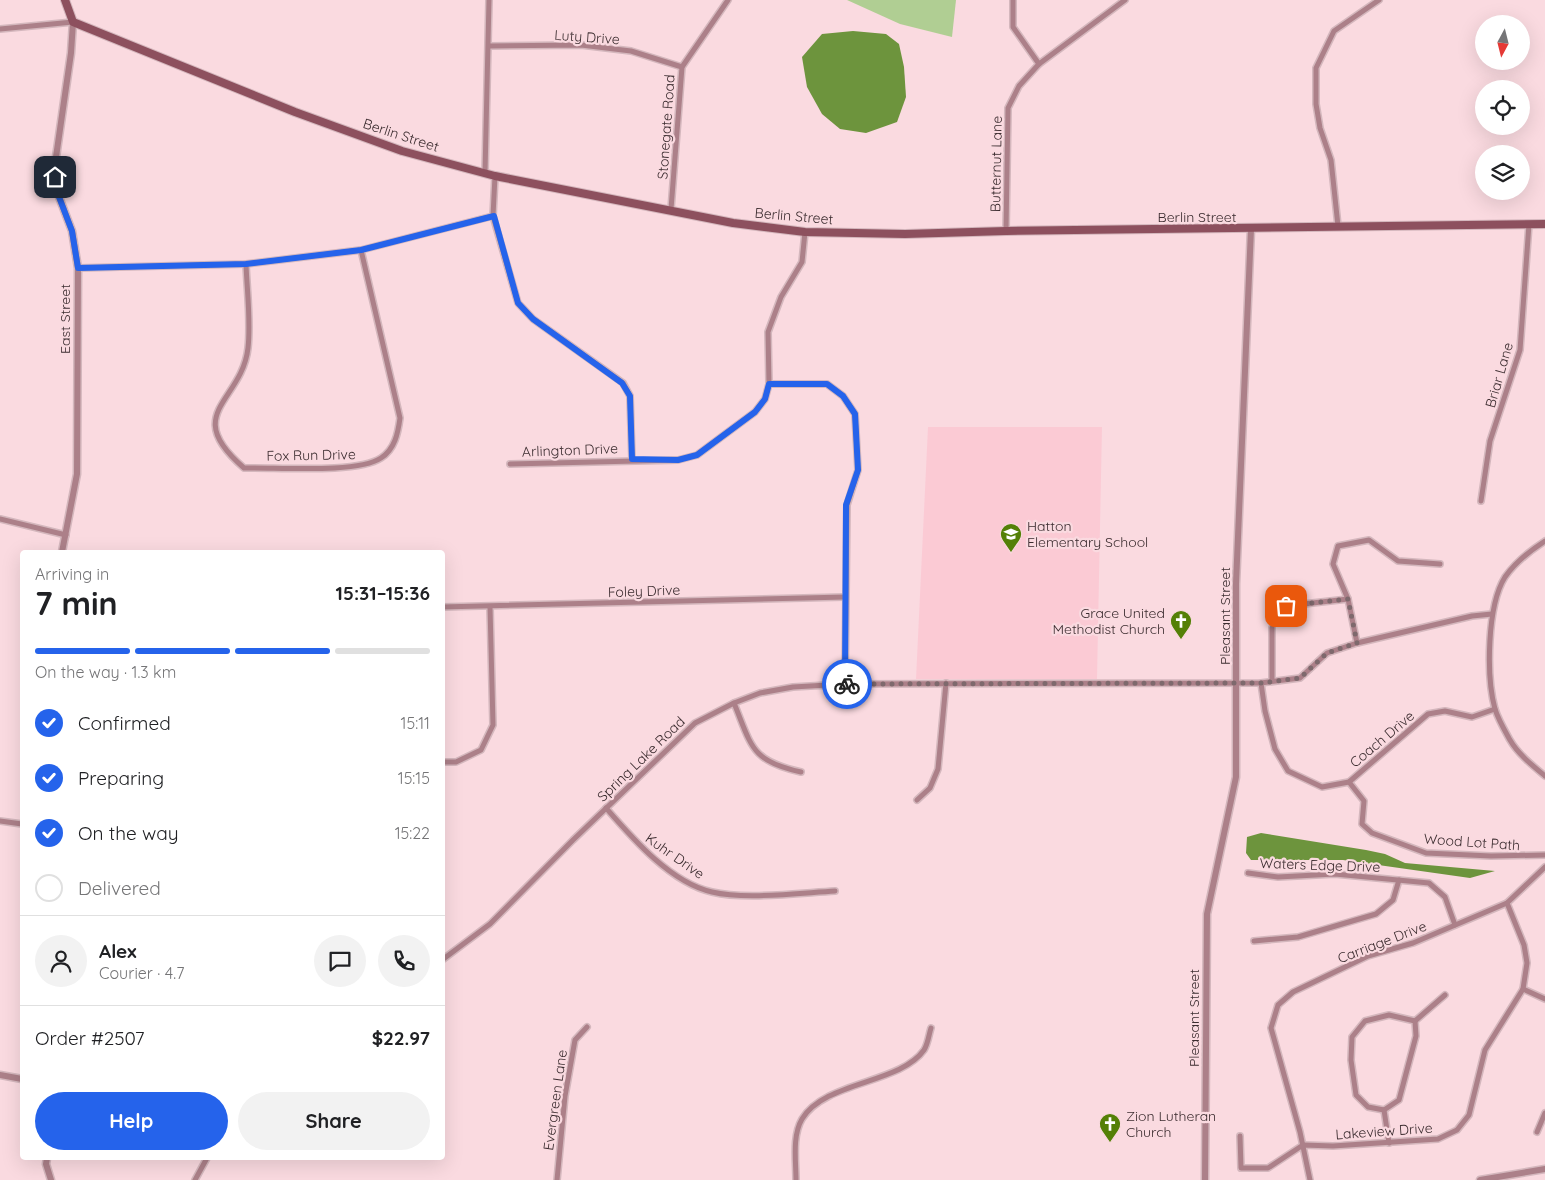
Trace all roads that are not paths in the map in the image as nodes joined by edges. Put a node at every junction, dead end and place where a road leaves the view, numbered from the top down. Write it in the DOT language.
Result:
graph roads {
  1 [pos="65,0"];
  2 [pos="489,0"];
  3 [pos="728,0"];
  4 [pos="1013,0"];
  5 [pos="1125,0"];
  6 [pos="1379,0"];
  7 [pos="73,22"];
  8 [pos="0,29"];
  9 [pos="488,46"];
  10 [pos="1040,64"];
  11 [pos="682,67"];
  12 [pos="486,173"];
  13 [pos="495,176"];
  14 [pos="671,209"];
  15 [pos="494,216"];
  16 [pos="1529,224"];
  17 [pos="1545,224"];
  18 [pos="1338,226"];
  19 [pos="1251,229"];
  20 [pos="1006,231"];
  21 [pos="805,232"];
  22 [pos="361,250"];
  23 [pos="246,264"];
  24 [pos="78,268"];
  25 [pos="769,384"];
  26 [pos="632,459"];
  27 [pos="510,464"];
  28 [pos="1481,501"];
  29 [pos="0,519"];
  30 [pos="66,535"];
  31 [pos="1545,541"];
  32 [pos="62,550"];
  33 [pos="1440,564"];
  34 [pos="845,597"];
  35 [pos="1348,599"];
  36 [pos="1286,606"];
  37 [pos="445,607"];
  38 [pos="490,607"];
  39 [pos="1492,614"];
  40 [pos="1272,628"];
  41 [pos="1357,643"];
  42 [pos="1272,681"];
  43 [pos="946,683"];
  44 [pos="1262,683"];
  45 [pos="845,684"];
  46 [pos="1238,684"];
  47 [pos="734,703"];
  48 [pos="1495,709"];
  49 [pos="445,762"];
  50 [pos="801,772"];
  51 [pos="1545,776"];
  52 [pos="1349,782"];
  53 [pos="917,800"];
  54 [pos="606,808"];
  55 [pos="0,822"];
  56 [pos="20,824"];
  57 [pos="1545,855"];
  58 [pos="1545,867"];
  59 [pos="1248,873"];
  60 [pos="1399,880"];
  61 [pos="835,892"];
  62 [pos="1507,903"];
  63 [pos="1456,925"];
  64 [pos="1254,941"];
  65 [pos="445,958"];
  66 [pos="1523,989"];
  67 [pos="1445,995"];
  68 [pos="1545,999"];
  69 [pos="1414,1021"];
  70 [pos="587,1027"];
  71 [pos="931,1028"];
  72 [pos="0,1074"];
  73 [pos="20,1079"];
  74 [pos="1384,1110"];
  75 [pos="1545,1113"];
  76 [pos="1537,1132"];
  77 [pos="1240,1136"];
  78 [pos="1389,1143"];
  79 [pos="1304,1145"];
  80 [pos="46,1160"];
  81 [pos="206,1160"];
  82 [pos="1545,1169"];
  83 [pos="51,1180"];
  84 [pos="195,1180"];
  85 [pos="557,1180"];
  86 [pos="796,1180"];
  87 [pos="1205,1180"];
  88 [pos="1310,1180"];
  89 [pos="1480,1180"];
  1 -- 7 [label="main road, East Street"];
  2 -- 9 [label="street"];
  3 -- 11 [label="street, Stonegate Road"];
  4 -- 10 [label="street"];
  5 -- 10 [label="street, Butternut Lane"];
  6 -- 18 [label="street"];
  7 -- 8 [label="street"];
  7 -- 12 [label="main road, Berlin Street"];
  7 -- 24 [label="street, East Street"];
  9 -- 11 [label="street, Luty Drive"];
  9 -- 12 [label="street"];
  10 -- 20 [label="street, Butternut Lane"];
  11 -- 14 [label="street, Stonegate Road"];
  12 -- 13 [label="main road, Berlin Street"];
  13 -- 14 [label="main road, Berlin Street"];
  13 -- 15 [label="street"];
  14 -- 21 [label="main road, Berlin Street"];
  15 -- 22 [label="street"];
  15 -- 26 [label="street"];
  16 -- 17 [label="main road, Berlin Street"];
  16 -- 18 [label="main road, Berlin Street"];
  16 -- 28 [label="street, Briar Lane"];
  18 -- 19 [label="main road, Berlin Street"];
  19 -- 20 [label="main road, Berlin Street"];
  19 -- 46 [label="street, Pleasant Street"];
  20 -- 21 [label="main road, Berlin Street"];
  21 -- 25 [label="street, Arlington Drive"];
  22 -- 23 [label="street"];
  22 -- 23 [label="street, Fox Run Drive"];
  23 -- 24 [label="street"];
  24 -- 30 [label="street, East Street"];
  25 -- 26 [label="street, Arlington Drive"];
  25 -- 34 [label="street"];
  26 -- 27 [label="street, Arlington Drive"];
  29 -- 30 [label="street"];
  30 -- 32 [label="street, East Street"];
  31 -- 39 [label="street"];
  33 -- 35 [label="street"];
  34 -- 38 [label="street, Foley Drive"];
  34 -- 45 [label="street"];
  35 -- 36 [label="street"];
  35 -- 41 [label="street"];
  37 -- 38 [label="street, Foley Drive"];
  38 -- 49 [label="street"];
  39 -- 41 [label="street, Spring Lake Road"];
  39 -- 48 [label="street"];
  40 -- 42 [label="street"];
  41 -- 42 [label="street, Spring Lake Road"];
  42 -- 44 [label="street, Spring Lake Road"];
  43 -- 45 [label="street, Spring Lake Road"];
  43 -- 46 [label="street, Spring Lake Road"];
  43 -- 53 [label="street"];
  44 -- 46 [label="street, Spring Lake Road"];
  44 -- 52 [label="street, Coach Drive"];
  45 -- 47 [label="street, Spring Lake Road"];
  46 -- 87 [label="street, Pleasant Street"];
  47 -- 50 [label="street"];
  47 -- 54 [label="street, Spring Lake Road"];
  48 -- 51 [label="street"];
  48 -- 52 [label="street, Coach Drive"];
  52 -- 57 [label="street, Wood Lot Path"];
  54 -- 61 [label="street, Kuhr Drive"];
  54 -- 65 [label="street, Spring Lake Road"];
  55 -- 56 [label="street"];
  58 -- 62 [label="street, Carriage Drive"];
  59 -- 60 [label="street, Waters Edge Drive"];
  60 -- 63 [label="street, Waters Edge Drive"];
  60 -- 64 [label="street"];
  62 -- 63 [label="street, Carriage Drive"];
  62 -- 66 [label="street, Lakeview Drive"];
  63 -- 79 [label="street, Carriage Drive"];
  66 -- 68 [label="street"];
  66 -- 78 [label="street, Lakeview Drive"];
  67 -- 69 [label="street"];
  69 -- 74 [label="street"];
  69 -- 74 [label="street"];
  70 -- 85 [label="street, Evergreen Lane"];
  71 -- 86 [label="street"];
  72 -- 73 [label="street"];
  74 -- 78 [label="street"];
  75 -- 76 [label="street"];
  77 -- 79 [label="street"];
  78 -- 79 [label="street, Lakeview Drive"];
  79 -- 88 [label="street, Carriage Drive"];
  80 -- 83 [label="street"];
  81 -- 84 [label="street"];
  82 -- 89 [label="street"];
}
